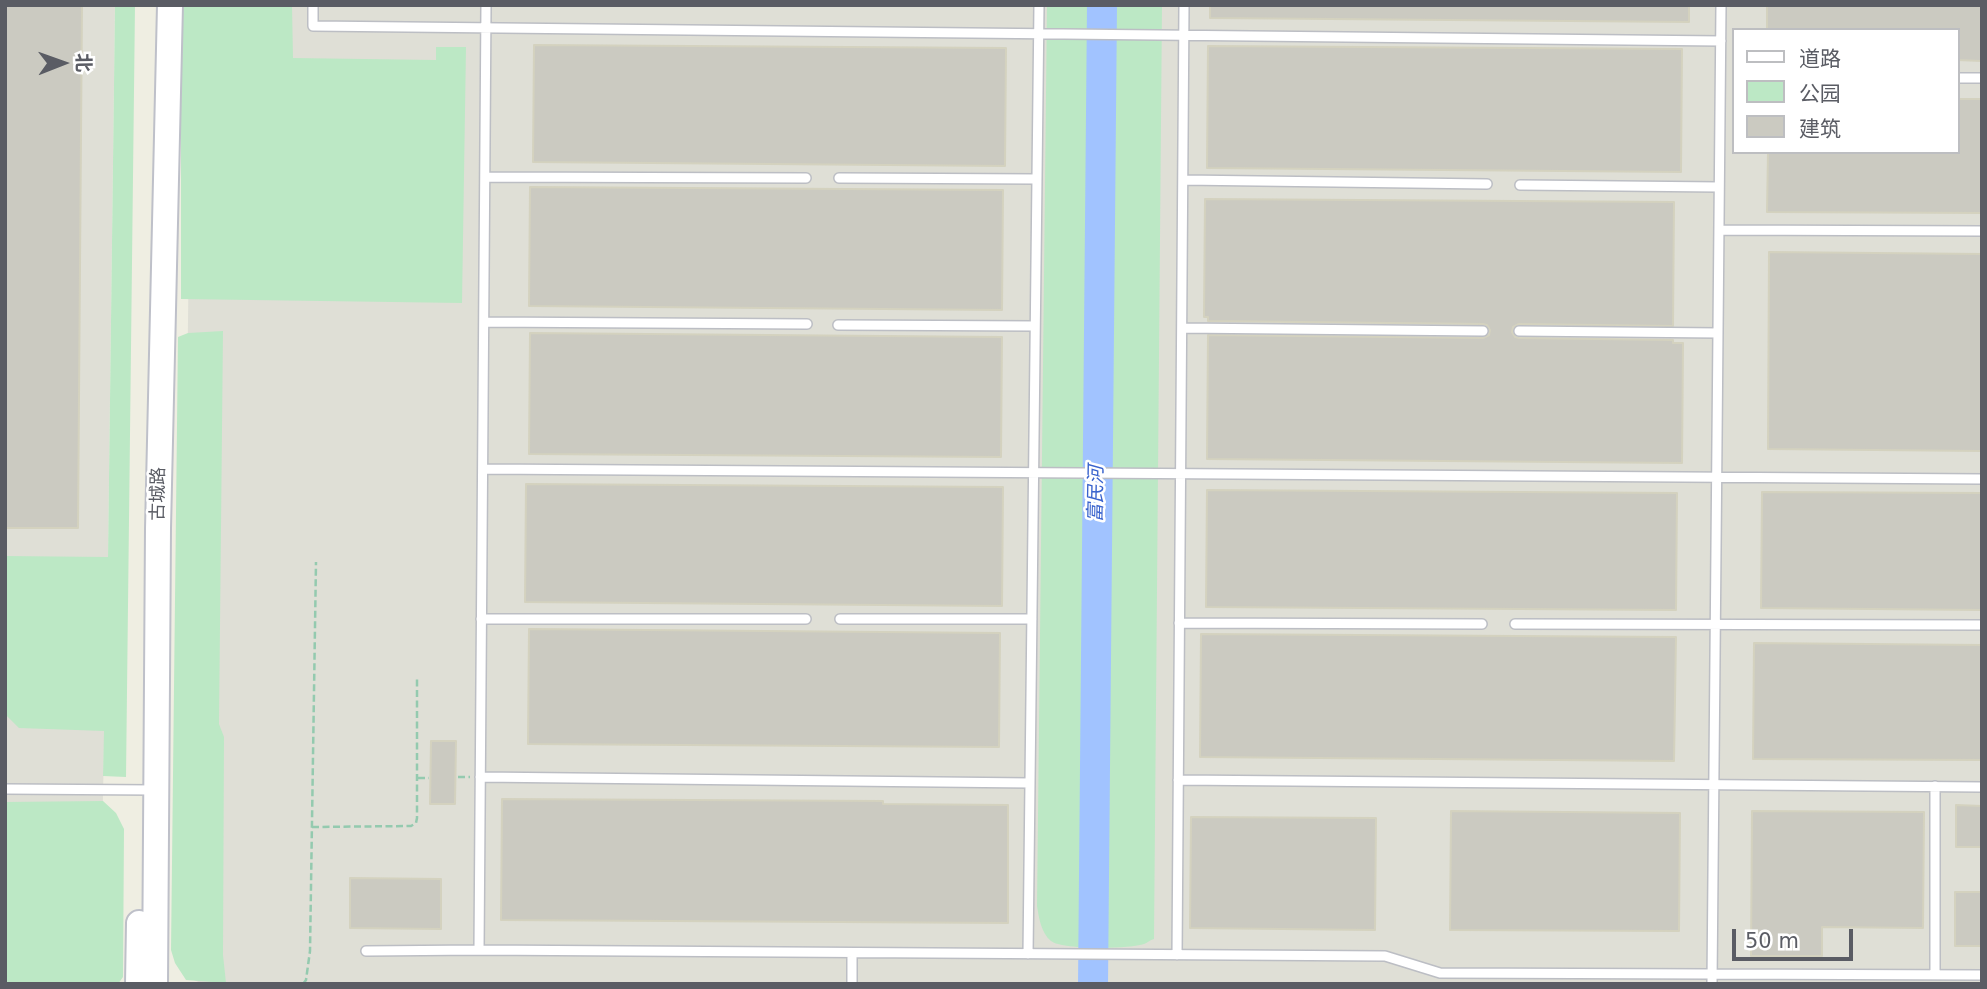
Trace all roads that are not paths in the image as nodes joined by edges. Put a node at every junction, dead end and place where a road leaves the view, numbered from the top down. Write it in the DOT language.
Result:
graph roads {
  1 [pos="154,5"];
  2 [pos="170,5"];
  3 [pos="313,5"];
  4 [pos="486,5"];
  5 [pos="1039,5"];
  6 [pos="1184,5"];
  7 [pos="1721,5"];
  8 [pos="486,28"];
  9 [pos="1039,33"];
  10 [pos="1184,35"];
  11 [pos="1720,41"];
  12 [pos="1959,78"];
  13 [pos="1982,78"];
  14 [pos="1720,81"];
  15 [pos="1731,81"];
  16 [pos="485,177"];
  17 [pos="806,178"];
  18 [pos="839,178"];
  19 [pos="1037,179"];
  20 [pos="1183,180"];
  21 [pos="1487,184"];
  22 [pos="1520,185"];
  23 [pos="1719,187"];
  24 [pos="1719,230"];
  25 [pos="1982,231"];
  26 [pos="484,322"];
  27 [pos="807,324"];
  28 [pos="838,324"];
  29 [pos="1035,326"];
  30 [pos="1182,328"];
  31 [pos="1483,331"];
  32 [pos="1519,331"];
  33 [pos="1718,333"];
  34 [pos="483,469"];
  35 [pos="1034,473"];
  36 [pos="1181,474"];
  37 [pos="1717,478"];
  38 [pos="1982,480"];
  39 [pos="481,619"];
  40 [pos="806,619"];
  41 [pos="840,619"];
  42 [pos="1032,619"];
  43 [pos="1180,623"];
  44 [pos="1482,624"];
  45 [pos="1515,624"];
  46 [pos="1715,625"];
  47 [pos="1982,625"];
  48 [pos="480,777"];
  49 [pos="1178,780"];
  50 [pos="1030,783"];
  51 [pos="1714,785"];
  52 [pos="1935,786"];
  53 [pos="1982,787"];
  54 [pos="5,789"];
  55 [pos="149,790"];
  56 [pos="479,950"];
  57 [pos="366,951"];
  58 [pos="852,953"];
  59 [pos="1028,954"];
  60 [pos="1177,955"];
  61 [pos="1935,975"];
  62 [pos="1982,975"];
  63 [pos="1712,978"];
  64 [pos="138,984"];
  65 [pos="155,984"];
  66 [pos="852,984"];
  1 -- 55 [label="main road, 古城路"];
  2 -- 55 [label="main road, 古城路"];
  3 -- 8 [label="lane"];
  4 -- 8 [label="lane"];
  5 -- 9 [label="lane"];
  6 -- 10 [label="lane"];
  7 -- 11 [label="lane"];
  8 -- 9 [label="lane"];
  8 -- 16 [label="lane"];
  9 -- 10 [label="lane"];
  9 -- 19 [label="lane"];
  10 -- 11 [label="lane"];
  10 -- 20 [label="lane"];
  11 -- 14 [label="lane"];
  12 -- 13 [label="lane"];
  14 -- 15 [label="lane"];
  14 -- 23 [label="lane"];
  16 -- 17 [label="lane"];
  16 -- 26 [label="lane"];
  18 -- 19 [label="lane"];
  19 -- 29 [label="lane"];
  20 -- 21 [label="lane"];
  20 -- 30 [label="lane"];
  22 -- 23 [label="lane"];
  23 -- 24 [label="lane"];
  24 -- 25 [label="lane"];
  24 -- 33 [label="lane"];
  26 -- 27 [label="lane"];
  26 -- 34 [label="lane"];
  28 -- 29 [label="lane"];
  29 -- 35 [label="lane"];
  30 -- 31 [label="lane"];
  30 -- 36 [label="lane"];
  32 -- 33 [label="lane"];
  33 -- 37 [label="lane"];
  34 -- 35 [label="lane"];
  34 -- 39 [label="lane"];
  35 -- 36 [label="lane"];
  35 -- 42 [label="lane"];
  36 -- 37 [label="lane"];
  36 -- 43 [label="lane"];
  37 -- 38 [label="lane"];
  37 -- 46 [label="lane"];
  39 -- 40 [label="lane"];
  39 -- 48 [label="lane"];
  41 -- 42 [label="lane"];
  42 -- 50 [label="lane"];
  43 -- 44 [label="lane"];
  43 -- 49 [label="lane"];
  45 -- 46 [label="lane"];
  46 -- 47 [label="lane"];
  46 -- 51 [label="lane"];
  48 -- 50 [label="lane"];
  48 -- 56 [label="lane"];
  49 -- 51 [label="lane"];
  49 -- 60 [label="lane"];
  50 -- 59 [label="lane"];
  51 -- 52 [label="lane"];
  51 -- 63 [label="lane"];
  52 -- 53 [label="lane"];
  52 -- 61 [label="lane"];
  54 -- 55 [label="lane"];
  55 -- 64 [label="main road, 古城路"];
  55 -- 65 [label="main road, 古城路"];
  56 -- 57 [label="lane"];
  56 -- 58 [label="lane"];
  58 -- 59 [label="lane"];
  58 -- 66 [label="lane"];
  59 -- 60 [label="lane"];
  60 -- 63 [label="lane"];
  61 -- 62 [label="lane"];
  61 -- 63 [label="lane"];
}
